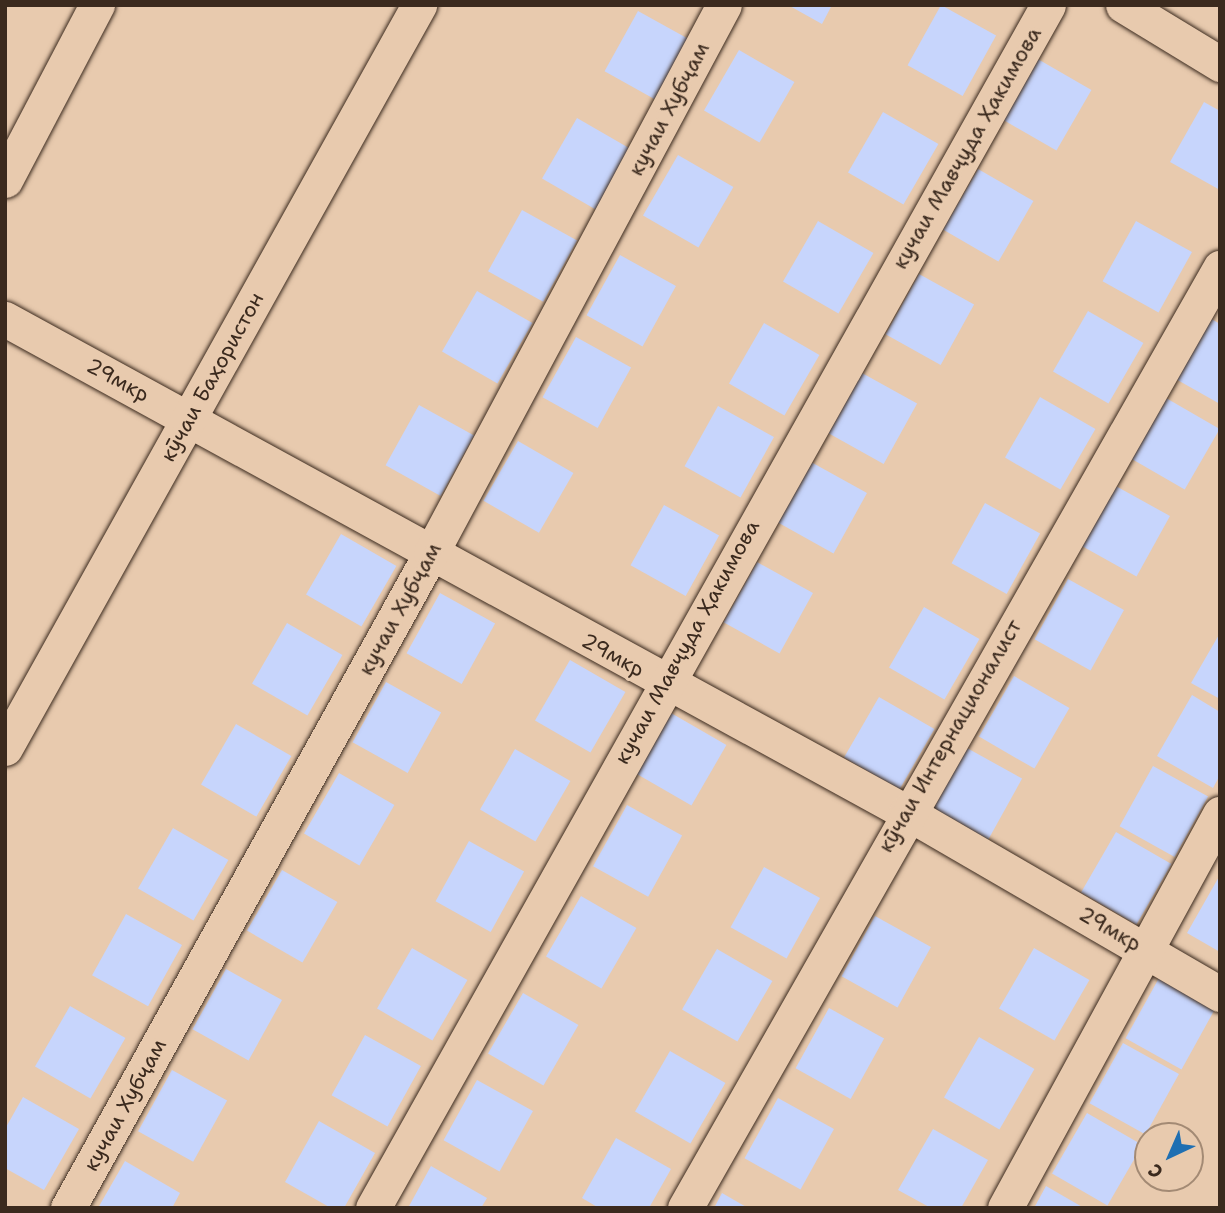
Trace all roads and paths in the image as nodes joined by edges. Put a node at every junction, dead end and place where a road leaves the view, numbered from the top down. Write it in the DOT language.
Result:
graph roads {
  1 [pos="97,5"];
  2 [pos="419,5"];
  3 [pos="724,5"];
  4 [pos="1048,5"];
  5 [pos="1123,5"];
  6 [pos="1220,64"];
  7 [pos="5,180"];
  8 [pos="1220,268"];
  9 [pos="5,319"];
  10 [pos="188,419"];
  11 [pos="431,553"];
  12 [pos="663,683"];
  13 [pos="5,748"];
  14 [pos="906,812"];
  15 [pos="1220,814"];
  16 [pos="1145,948"];
  17 [pos="1220,994"];
  18 [pos="68,1208"];
  19 [pos="373,1208"];
  20 [pos="685,1208"];
  21 [pos="1005,1208"];
  1 -- 7 [label="street"];
  2 -- 10 [label="street, кӯчаи Баҳористон"];
  3 -- 11 [label="street, кучаи Хубҷам"];
  4 -- 12 [label="street, кучаи Мавҷуда Ҳакимова"];
  5 -- 6 [label="street"];
  8 -- 14 [label="street, кӯчаи Интернационалист"];
  9 -- 10 [label="street, 29мкр"];
  10 -- 11 [label="street, 29мкр"];
  10 -- 13 [label="street, кӯчаи Баҳористон"];
  11 -- 12 [label="street, 29мкр"];
  11 -- 18 [label="street, кучаи Хубҷам"];
  12 -- 14 [label="street, 29мкр"];
  12 -- 19 [label="street, кучаи Мавҷуда Ҳакимова"];
  14 -- 16 [label="street, 29мкр"];
  14 -- 20 [label="street, кӯчаи Интернационалист"];
  15 -- 16 [label="street"];
  16 -- 17 [label="street, 29мкр"];
  16 -- 21 [label="street"];
}
